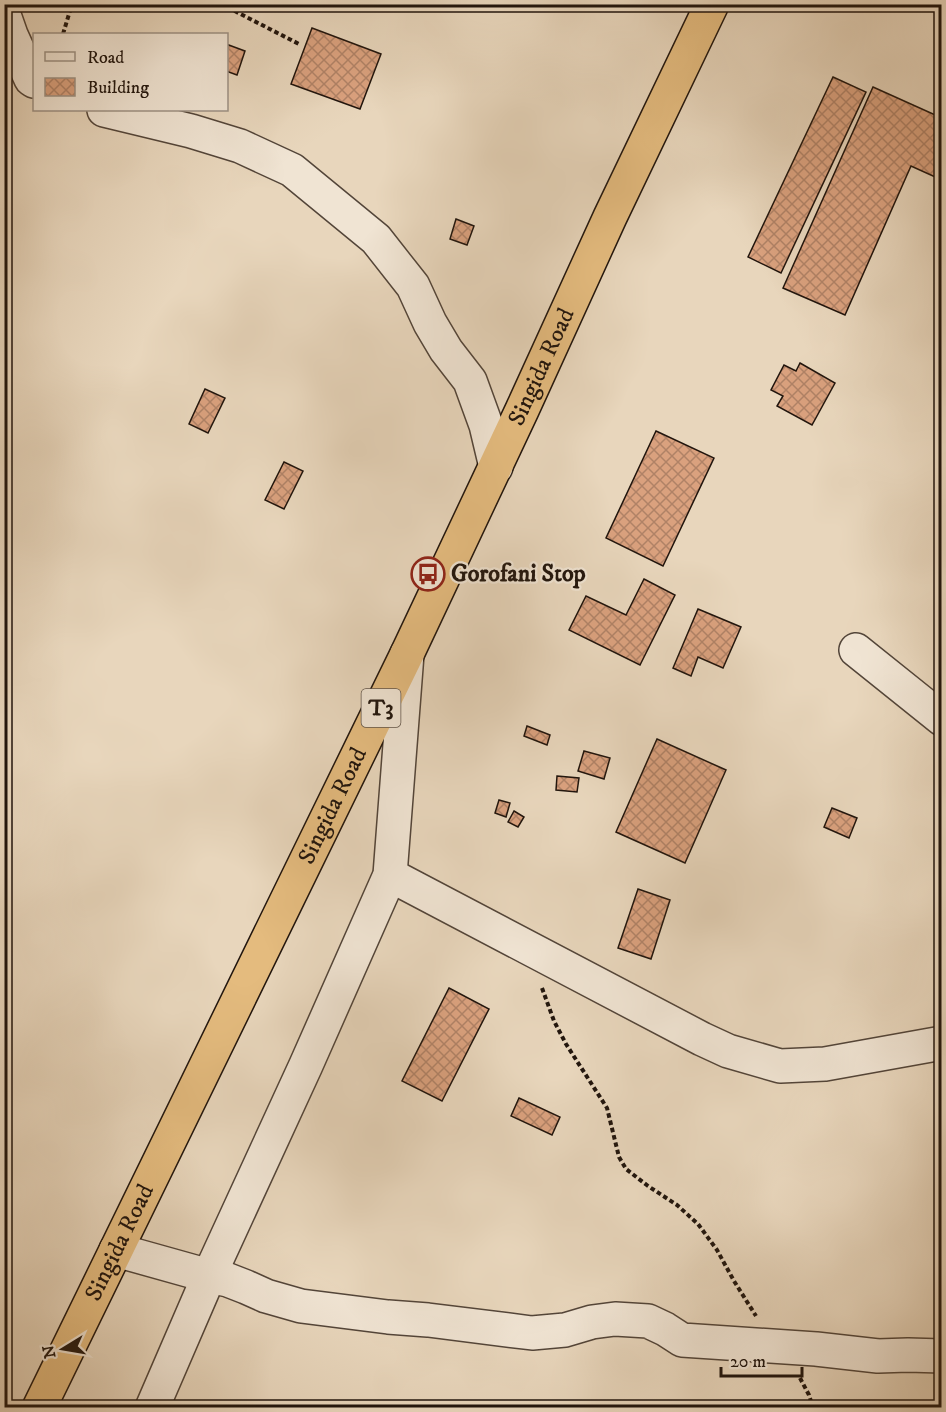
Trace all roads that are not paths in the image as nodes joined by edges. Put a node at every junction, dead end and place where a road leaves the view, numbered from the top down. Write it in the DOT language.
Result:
graph roads {
  1 [pos="712,4"];
  2 [pos="4,15"];
  3 [pos="12,46"];
  4 [pos="33,80"];
  5 [pos="108,111"];
  6 [pos="496,467"];
  7 [pos="856,650"];
  8 [pos="407,654"];
  9 [pos="942,719"];
  10 [pos="390,875"];
  11 [pos="942,1043"];
  12 [pos="116,1250"];
  13 [pos="209,1276"];
  14 [pos="942,1356"];
  15 [pos="39,1407"];
  16 [pos="152,1407"];
  1 -- 6 [label="highway, Singida Road / T3"];
  2 -- 3 [label="street"];
  3 -- 4 [label="street"];
  5 -- 6 [label="street"];
  6 -- 8 [label="highway, Singida Road / T3"];
  7 -- 9 [label="street"];
  8 -- 10 [label="street"];
  8 -- 12 [label="highway, Singida Road / T3"];
  10 -- 11 [label="street"];
  10 -- 13 [label="street"];
  12 -- 13 [label="street"];
  12 -- 15 [label="highway, Singida Road / T3"];
  13 -- 14 [label="street"];
  13 -- 16 [label="street"];
}
